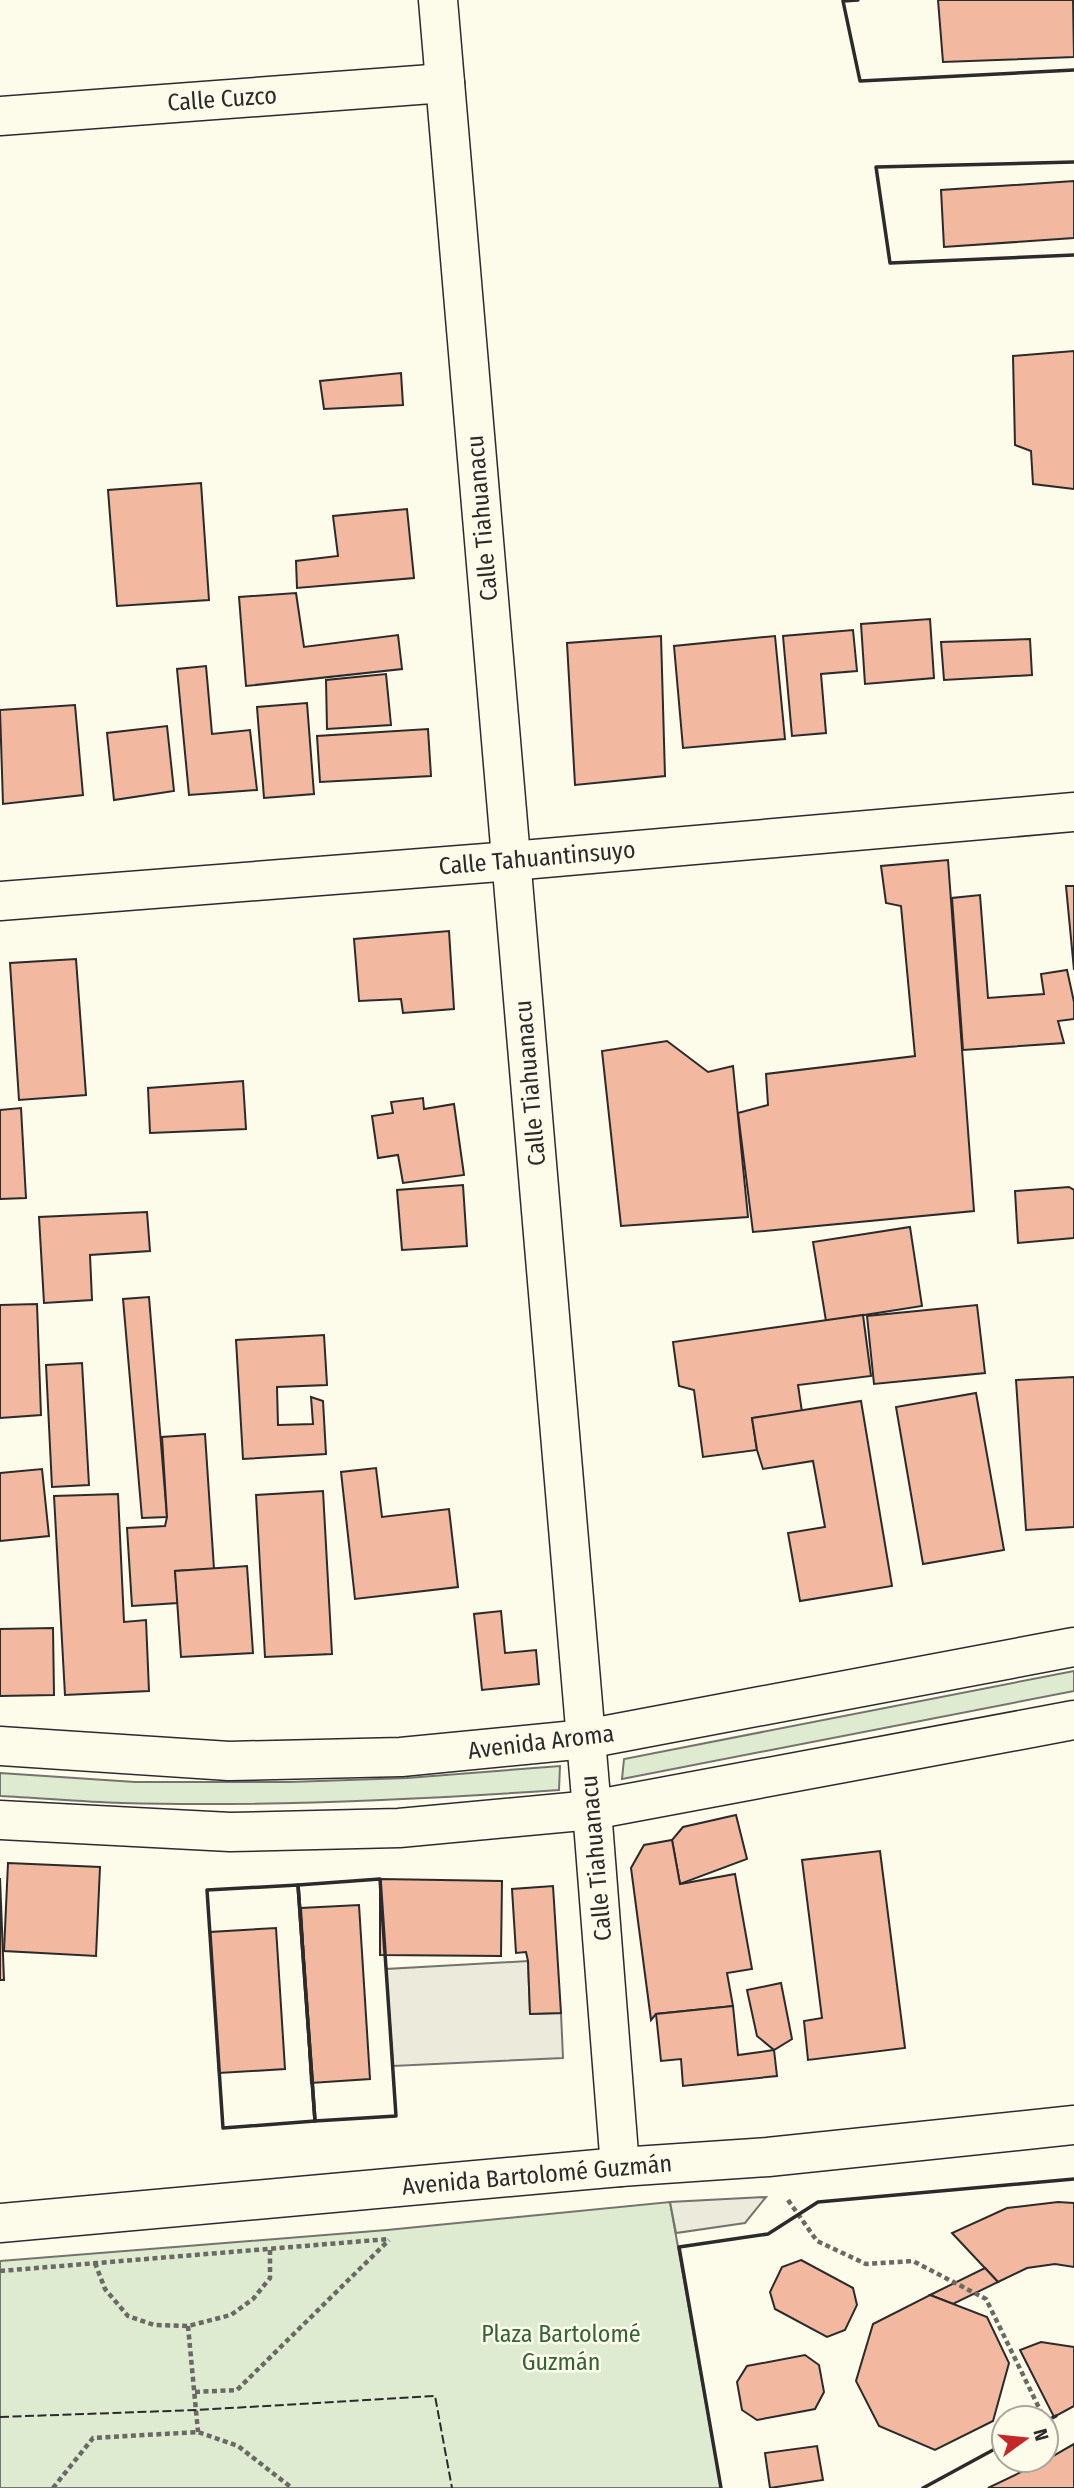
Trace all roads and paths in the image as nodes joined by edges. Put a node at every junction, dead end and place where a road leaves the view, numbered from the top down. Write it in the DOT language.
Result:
graph roads {
  1 [pos="438,0"];
  2 [pos="445,83"];
  3 [pos="0,116"];
  4 [pos="1074,812"];
  5 [pos="511,861"];
  6 [pos="0,901"];
  7 [pos="1074,1647"];
  8 [pos="1074,1720"];
  9 [pos="586,1739"];
  10 [pos="0,1746"];
  11 [pos="592,1811"];
  12 [pos="0,1820"];
  13 [pos="1074,2125"];
  14 [pos="620,2167"];
  15 [pos="783,2193"];
  16 [pos="0,2223"];
  17 [pos="270,2249"];
  18 [pos="95,2263"];
  19 [pos="0,2271"];
  20 [pos="188,2326"];
  21 [pos="195,2392"];
  22 [pos="1037,2404"];
  23 [pos="198,2432"];
  24 [pos="53,2488"];
  25 [pos="292,2488"];
  1 -- 2 [label="street, Calle Tiahuanacu"];
  2 -- 3 [label="street, Calle Cuzco"];
  2 -- 5 [label="street, Calle Tiahuanacu"];
  4 -- 5 [label="street, Calle Tahuantinsuyo"];
  5 -- 6 [label="street, Calle Tahuantinsuyo"];
  5 -- 9 [label="street, Calle Tiahuanacu"];
  7 -- 9 [label="street, Avenida Aroma"];
  8 -- 11 [label="street"];
  9 -- 10 [label="street, Avenida Aroma"];
  9 -- 11 [label="street, Calle Tiahuanacu"];
  11 -- 12 [label="street"];
  11 -- 14 [label="street, Calle Tiahuanacu"];
  13 -- 14 [label="street, Avenida Bartolomé Guzmán"];
  14 -- 16 [label="street, Avenida Bartolomé Guzmán"];
  15 -- 22 [label="path"];
  17 -- 18 [label="path"];
  17 -- 20 [label="path"];
  17 -- 21 [label="path"];
  18 -- 19 [label="path"];
  18 -- 20 [label="path"];
  20 -- 21 [label="path"];
  21 -- 23 [label="path"];
  23 -- 24 [label="path"];
  23 -- 25 [label="path"];
}
